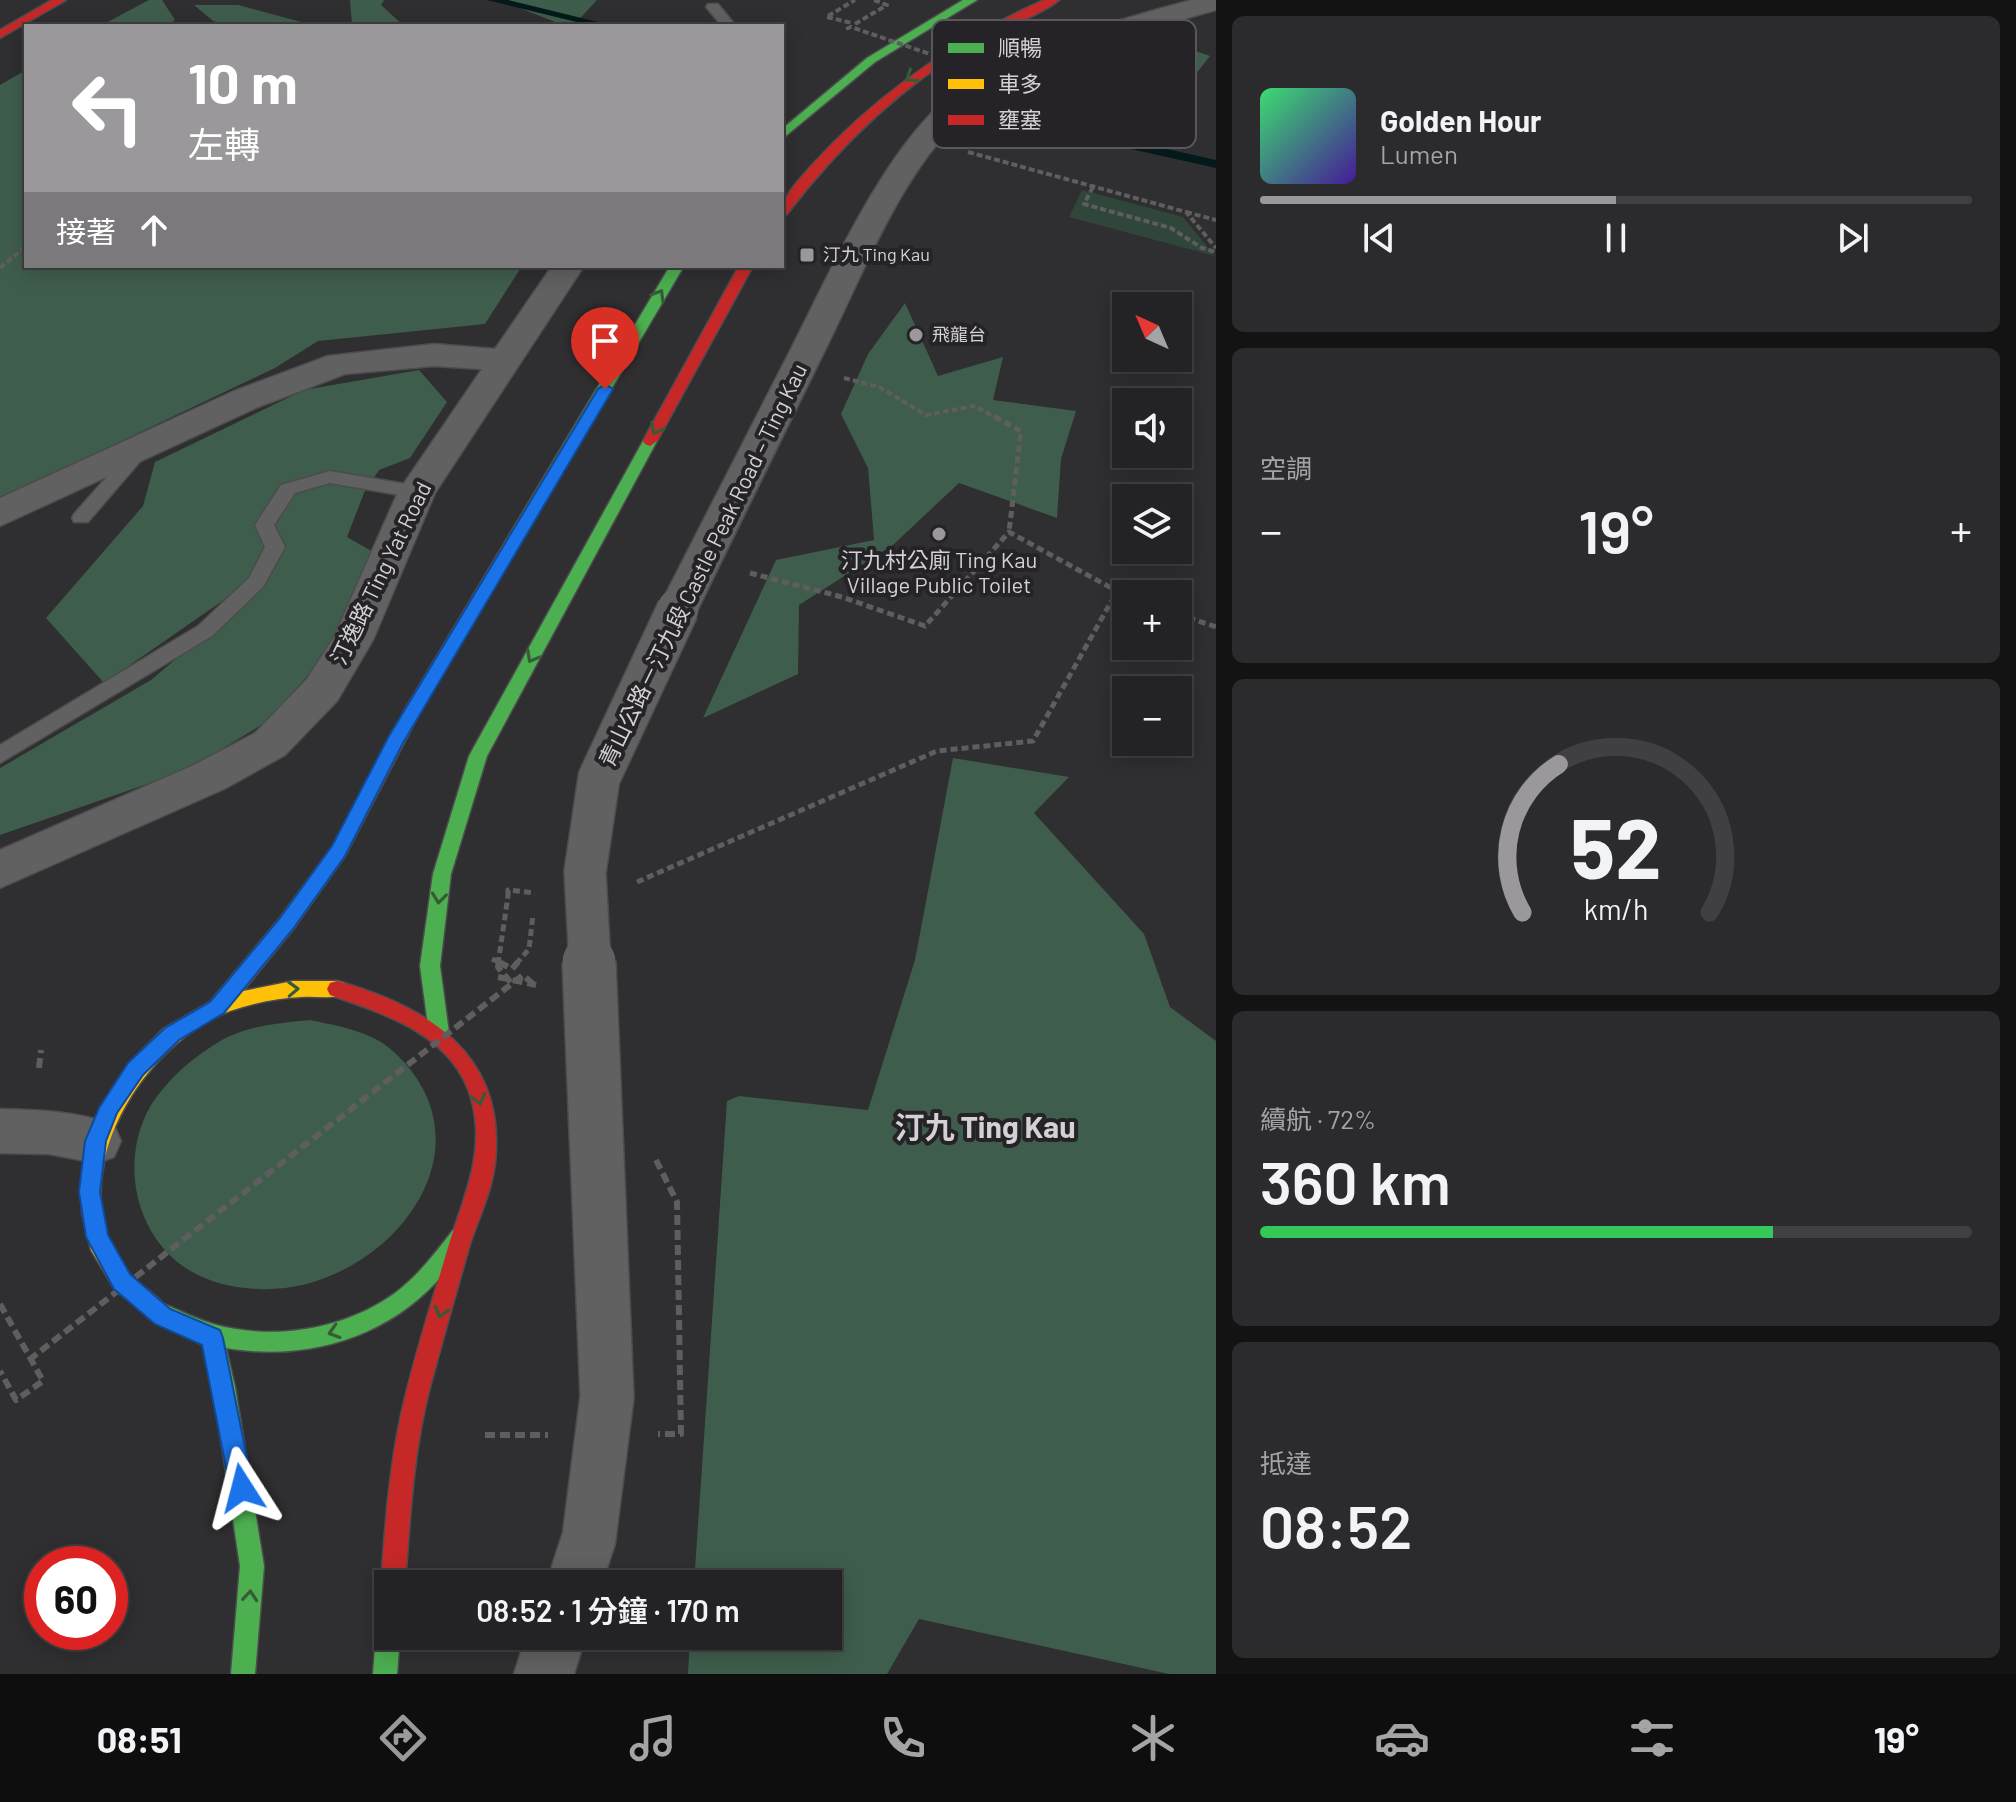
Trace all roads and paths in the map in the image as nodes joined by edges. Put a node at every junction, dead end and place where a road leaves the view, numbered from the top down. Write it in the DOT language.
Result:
graph roads {
  1 [pos="60,0"];
  2 [pos="855,0"];
  3 [pos="874,0"];
  4 [pos="971,0"];
  5 [pos="1053,0"];
  6 [pos="1216,2"];
  7 [pos="713,7"];
  8 [pos="827,17"];
  9 [pos="932,20"];
  10 [pos="932,20"];
  11 [pos="1011,20"];
  12 [pos="1148,20"];
  13 [pos="727,24"];
  14 [pos="855,24"];
  15 [pos="846,29"];
  16 [pos="0,35"];
  17 [pos="932,55"];
  18 [pos="932,63"];
  19 [pos="932,132"];
  20 [pos="784,133"];
  21 [pos="926,138"];
  22 [pos="932,140"];
  23 [pos="960,148"];
  24 [pos="1093,187"];
  25 [pos="784,208"];
  26 [pos="1186,212"];
  27 [pos="1216,220"];
  28 [pos="24,248"];
  29 [pos="1216,250"];
  30 [pos="0,268"];
  31 [pos="567,268"];
  32 [pos="676,268"];
  33 [pos="745,268"];
  34 [pos="503,360"];
  35 [pos="841,377"];
  36 [pos="143,447"];
  37 [pos="417,492"];
  38 [pos="0,513"];
  39 [pos="81,518"];
  40 [pos="1009,532"];
  41 [pos="749,573"];
  42 [pos="1112,591"];
  43 [pos="1112,600"];
  44 [pos="1192,619"];
  45 [pos="1216,627"];
  46 [pos="0,755"];
  47 [pos="0,870"];
  48 [pos="627,886"];
  49 [pos="535,896"];
  50 [pos="533,910"];
  51 [pos="492,959"];
  52 [pos="498,977"];
  53 [pos="546,982"];
  54 [pos="512,984"];
  55 [pos="536,985"];
  56 [pos="217,1008"];
  57 [pos="439,1033"];
  58 [pos="41,1050"];
  59 [pos="39,1068"];
  60 [pos="0,1131"];
  61 [pos="96,1141"];
  62 [pos="461,1237"];
  63 [pos="0,1304"];
  64 [pos="212,1338"];
  65 [pos="29,1360"];
  66 [pos="0,1371"];
  67 [pos="394,1570"];
  68 [pos="579,1570"];
  69 [pos="387,1650"];
  70 [pos="552,1650"];
  71 [pos="243,1674"];
  72 [pos="385,1674"];
  73 [pos="544,1674"];
  1 -- 16 [label="main road"];
  2 -- 8 [label="path"];
  3 -- 14 [label="path, bridge"];
  4 -- 10 [label="main road"];
  5 -- 11 [label="main road, one-way"];
  6 -- 12 [label="street, 青山公路－汀九段 Castle Peak Road – Ting Kau"];
  7 -- 13 [label="lane"];
  9 -- 20 [label="main road"];
  15 -- 17 [label="path, bridge"];
  18 -- 25 [label="main road, one-way"];
  19 -- 21 [label="street, 青山公路－汀九段 Castle Peak Road – Ting Kau"];
  21 -- 22 [label="path"];
  21 -- 68 [label="street, 青山公路－汀九段 Castle Peak Road – Ting Kau, bridge"];
  23 -- 24 [label="path"];
  24 -- 26 [label="path"];
  24 -- 29 [label="path"];
  26 -- 27 [label="path"];
  26 -- 29 [label="path"];
  28 -- 30 [label="path"];
  31 -- 34 [label="street, 汀逸路 Ting Yat Road"];
  56 -- 32 [label="main road, one-way"];
  33 -- 57 [label="main road, one-way"];
  34 -- 36 [label="street"];
  34 -- 37 [label="street, 汀逸路 Ting Yat Road"];
  35 -- 40 [label="path"];
  36 -- 38 [label="street"];
  36 -- 39 [label="lane"];
  37 -- 46 [label="lane"];
  37 -- 47 [label="street, 汀逸路 Ting Yat Road"];
  40 -- 41 [label="path"];
  40 -- 42 [label="path"];
  43 -- 48 [label="path"];
  44 -- 45 [label="path"];
  49 -- 54 [label="path, bridge"];
  50 -- 51 [label="path"];
  52 -- 55 [label="path"];
  53 -- 55 [label="path"];
  54 -- 55 [label="path, bridge"];
  54 -- 65 [label="path, bridge"];
  56 -- 57 [label="main road, one-way"];
  56 -- 61 [label="main road"];
  57 -- 62 [label="main road, one-way"];
  58 -- 59 [label="path"];
  60 -- 61 [label="street"];
  61 -- 64 [label="main road"];
  62 -- 64 [label="main road, one-way"];
  62 -- 67 [label="main road, one-way"];
  63 -- 65 [label="path"];
  71 -- 64 [label="main road, one-way"];
  65 -- 66 [label="path"];
  69 -- 72 [label="main road"];
  70 -- 73 [label="street"];
}
